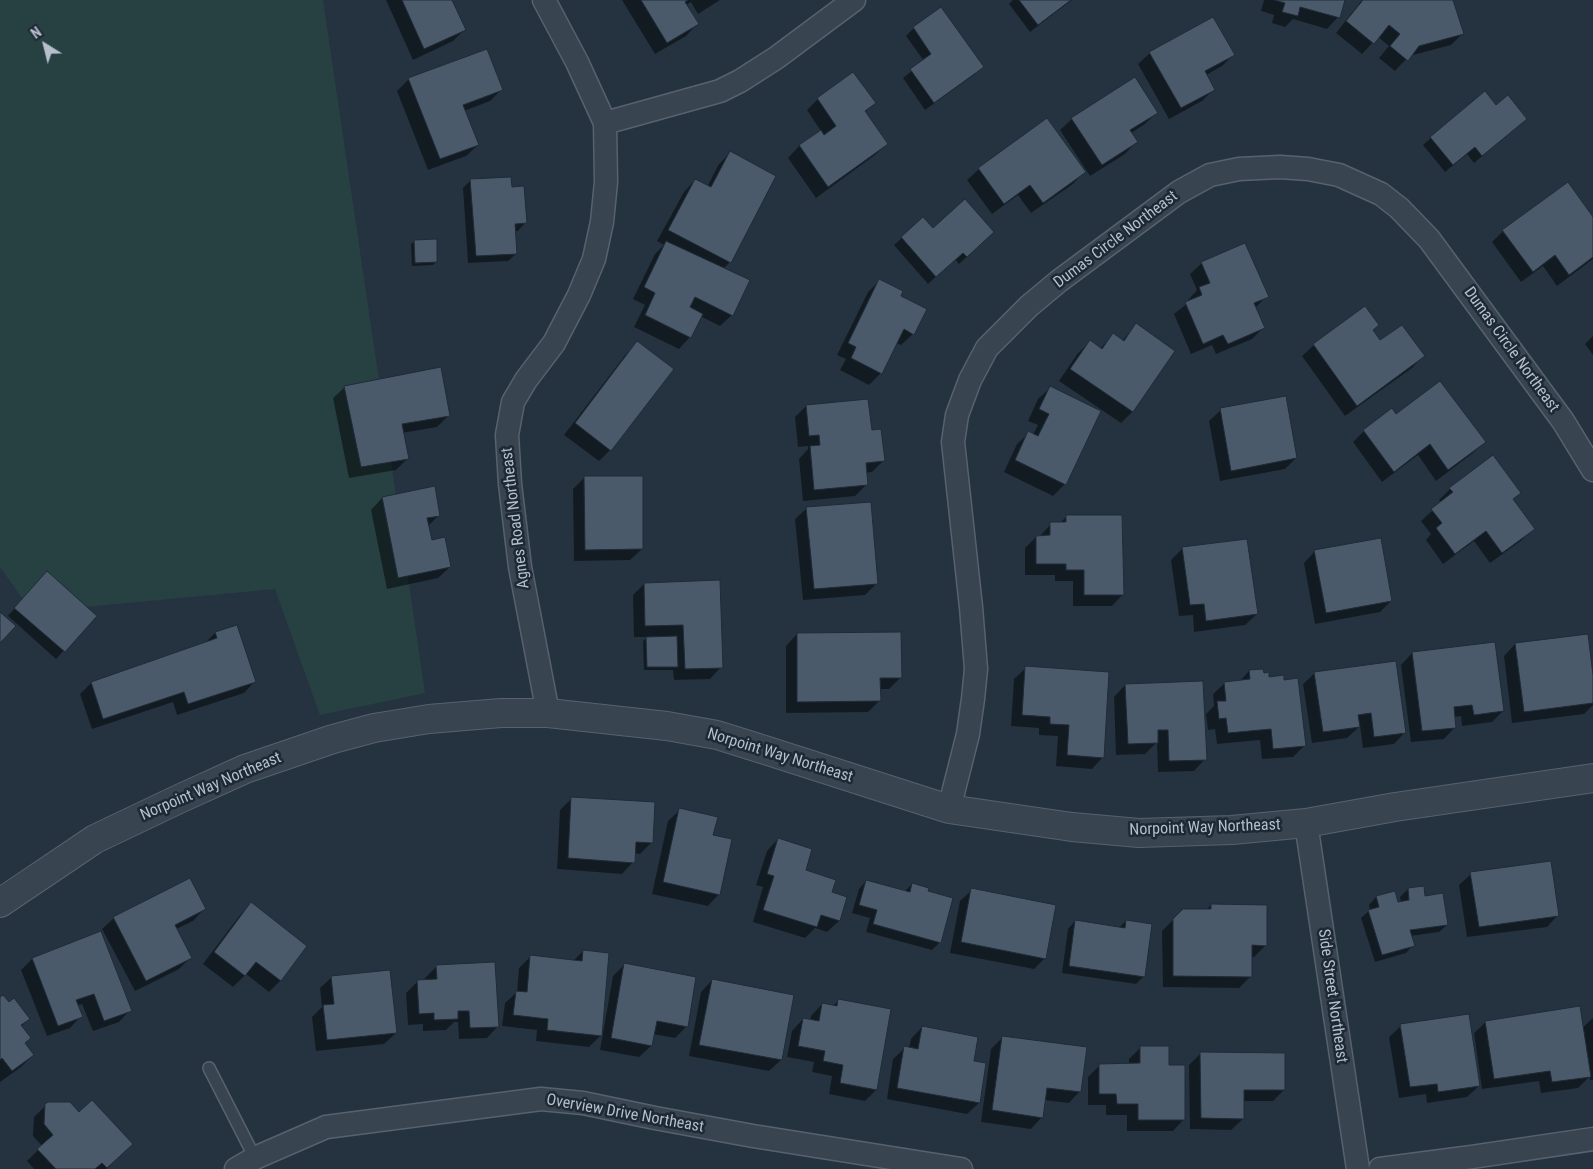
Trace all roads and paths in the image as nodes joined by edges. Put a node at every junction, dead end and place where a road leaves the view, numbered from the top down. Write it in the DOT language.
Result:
graph roads {
  1 [pos="544,0"];
  2 [pos="854,0"];
  3 [pos="605,123"];
  4 [pos="1593,470"];
  5 [pos="548,713"];
  6 [pos="1593,778"];
  7 [pos="950,809"];
  8 [pos="1306,823"];
  9 [pos="0,904"];
  10 [pos="209,1068"];
  11 [pos="1593,1139"];
  12 [pos="255,1158"];
  13 [pos="236,1169"];
  14 [pos="962,1169"];
  15 [pos="1358,1169"];
  16 [pos="1380,1169"];
  1 -- 3 [label="street, Agnes Road Northeast"];
  2 -- 3 [label="street"];
  3 -- 5 [label="street, Agnes Road Northeast"];
  4 -- 7 [label="street, Dumas Circle Northeast"];
  5 -- 7 [label="street, Norpoint Way Northeast"];
  5 -- 9 [label="street, Norpoint Way Northeast"];
  6 -- 8 [label="street, Norpoint Way Northeast"];
  7 -- 8 [label="street, Norpoint Way Northeast"];
  8 -- 15 [label="street, Side Street Northeast"];
  10 -- 12 [label="lane"];
  11 -- 16 [label="street"];
  12 -- 13 [label="street, Overview Drive Northeast"];
  12 -- 14 [label="street, Overview Drive Northeast"];
}
